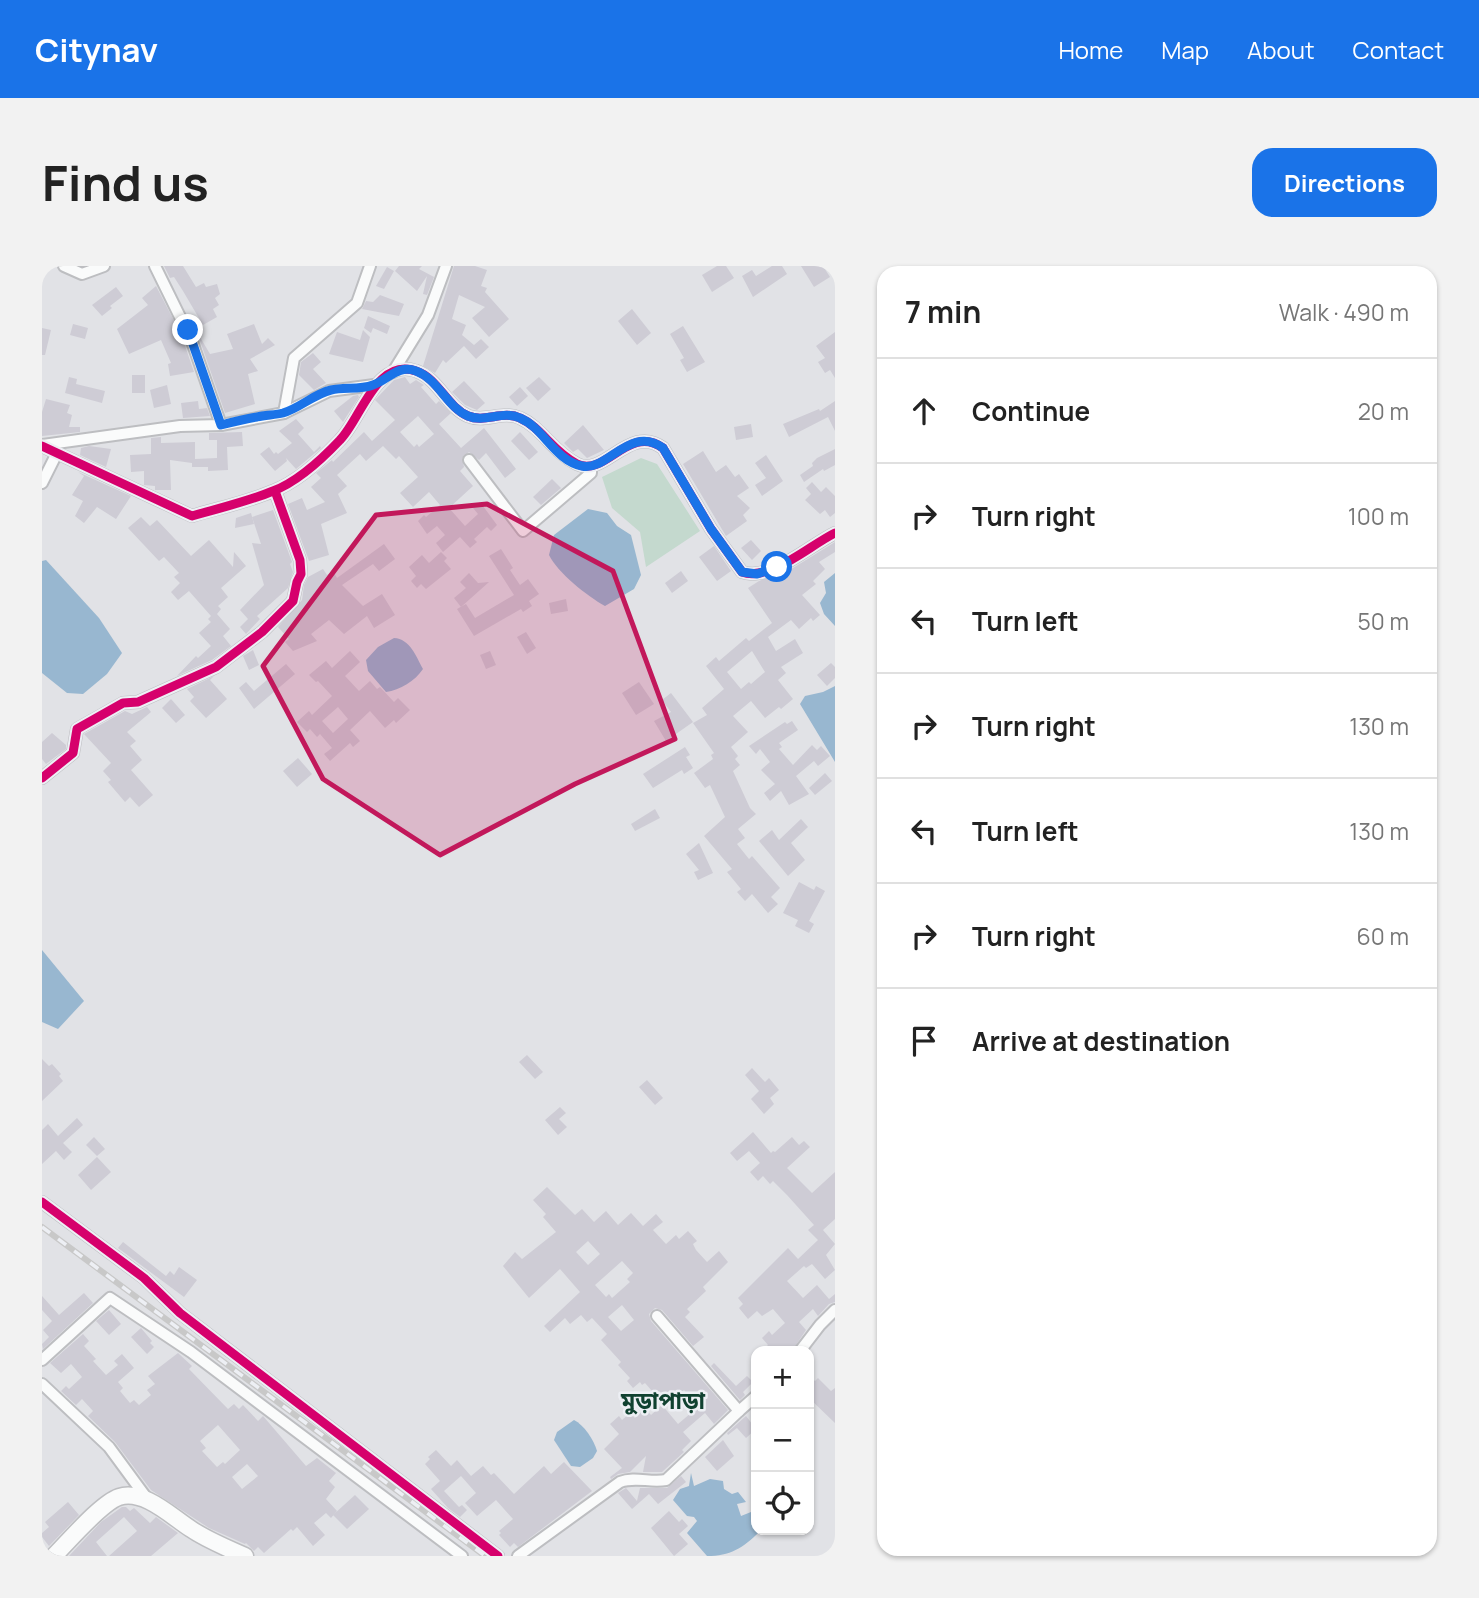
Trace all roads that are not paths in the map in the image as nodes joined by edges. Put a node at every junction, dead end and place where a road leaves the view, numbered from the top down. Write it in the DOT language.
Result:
graph roads {
  1 [pos="64,266"];
  2 [pos="104,266"];
  3 [pos="155,266"];
  4 [pos="370,266"];
  5 [pos="446,266"];
  6 [pos="393,372"];
  7 [pos="374,385"];
  8 [pos="284,413"];
  9 [pos="221,425"];
  10 [pos="42,446"];
  11 [pos="57,453"];
  12 [pos="469,460"];
  13 [pos="591,467"];
  14 [pos="42,483"];
  15 [pos="275,491"];
  16 [pos="835,533"];
  17 [pos="42,778"];
  18 [pos="42,1202"];
  19 [pos="835,1310"];
  20 [pos="657,1316"];
  21 [pos="804,1346"];
  22 [pos="42,1360"];
  23 [pos="42,1384"];
  24 [pos="751,1401"];
  25 [pos="739,1412"];
  26 [pos="149,1501"];
  27 [pos="54,1556"];
  28 [pos="245,1556"];
  29 [pos="462,1556"];
  30 [pos="498,1556"];
  31 [pos="518,1556"];
  1 -- 2 [label="street"];
  3 -- 9 [label="street"];
  4 -- 8 [label="street"];
  5 -- 6 [label="street"];
  6 -- 7 [label="street"];
  6 -- 13 [label="street"];
  7 -- 8 [label="street"];
  7 -- 15 [label="street"];
  8 -- 9 [label="street"];
  9 -- 10 [label="street"];
  10 -- 11 [label="street"];
  11 -- 14 [label="street"];
  11 -- 15 [label="street"];
  12 -- 13 [label="street"];
  13 -- 16 [label="street"];
  15 -- 17 [label="street"];
  18 -- 30 [label="street"];
  19 -- 21 [label="street"];
  20 -- 25 [label="street"];
  22 -- 29 [label="street"];
  23 -- 26 [label="street"];
  24 -- 25 [label="street"];
  25 -- 31 [label="street"];
  26 -- 27 [label="main road"];
  26 -- 28 [label="main road"];
}
